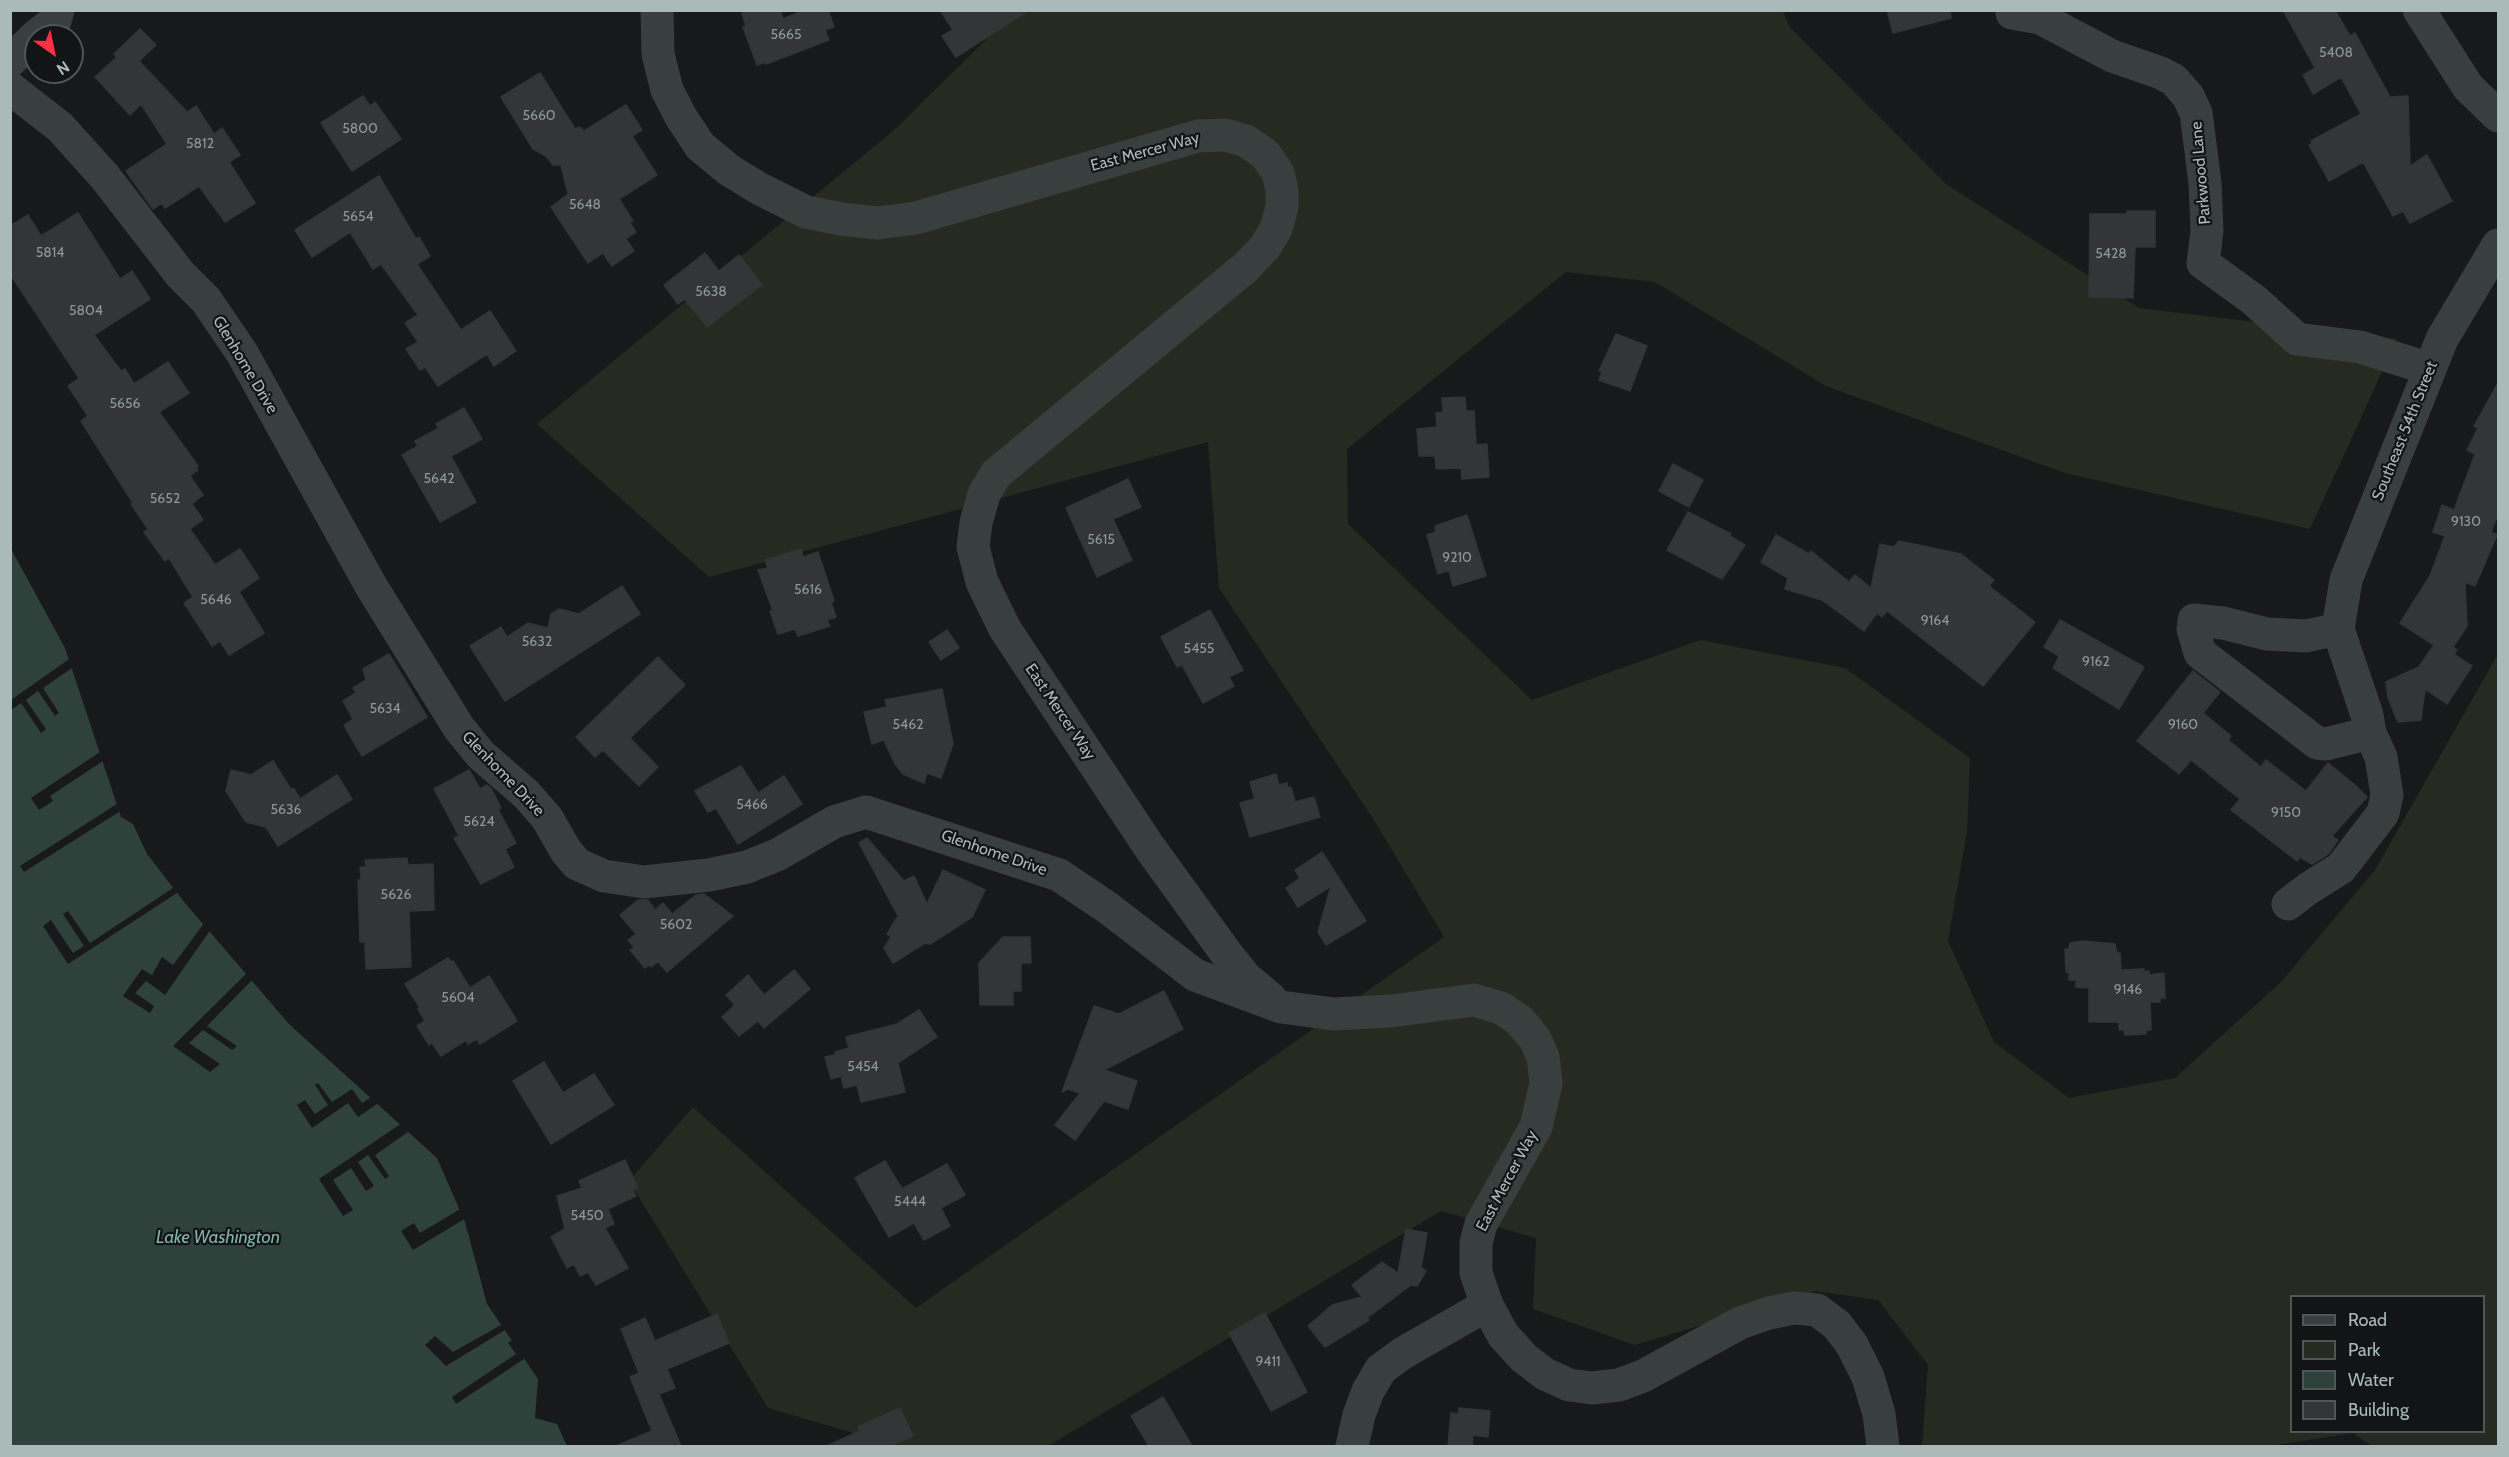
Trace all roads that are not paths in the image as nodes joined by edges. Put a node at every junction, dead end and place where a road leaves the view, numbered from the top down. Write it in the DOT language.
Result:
graph roads {
  1 [pos="58,10"];
  2 [pos="657,10"];
  3 [pos="2419,10"];
  4 [pos="2012,13"];
  5 [pos="51,24"];
  6 [pos="24,48"];
  7 [pos="10,61"];
  8 [pos="10,88"];
  9 [pos="2499,116"];
  10 [pos="2499,245"];
  11 [pos="2430,369"];
  12 [pos="2337,629"];
  13 [pos="2370,734"];
  14 [pos="2288,904"];
  15 [pos="1281,1007"];
  16 [pos="1487,1305"];
  17 [pos="1352,1446"];
  18 [pos="1883,1446"];
  1 -- 5 [label="street"];
  2 -- 15 [label="street, East Mercer Way"];
  3 -- 9 [label="street"];
  4 -- 11 [label="street, Parkwood Lane"];
  6 -- 7 [label="street"];
  8 -- 15 [label="street, Glenhome Drive"];
  10 -- 11 [label="street, Southeast 54th Street"];
  11 -- 12 [label="street, Southeast 54th Street"];
  12 -- 13 [label="street, Southeast 54th Street"];
  12 -- 13 [label="street"];
  13 -- 14 [label="street, Southeast 54th Street"];
  15 -- 16 [label="street, East Mercer Way"];
  16 -- 17 [label="street"];
  16 -- 18 [label="street, East Mercer Way"];
}
